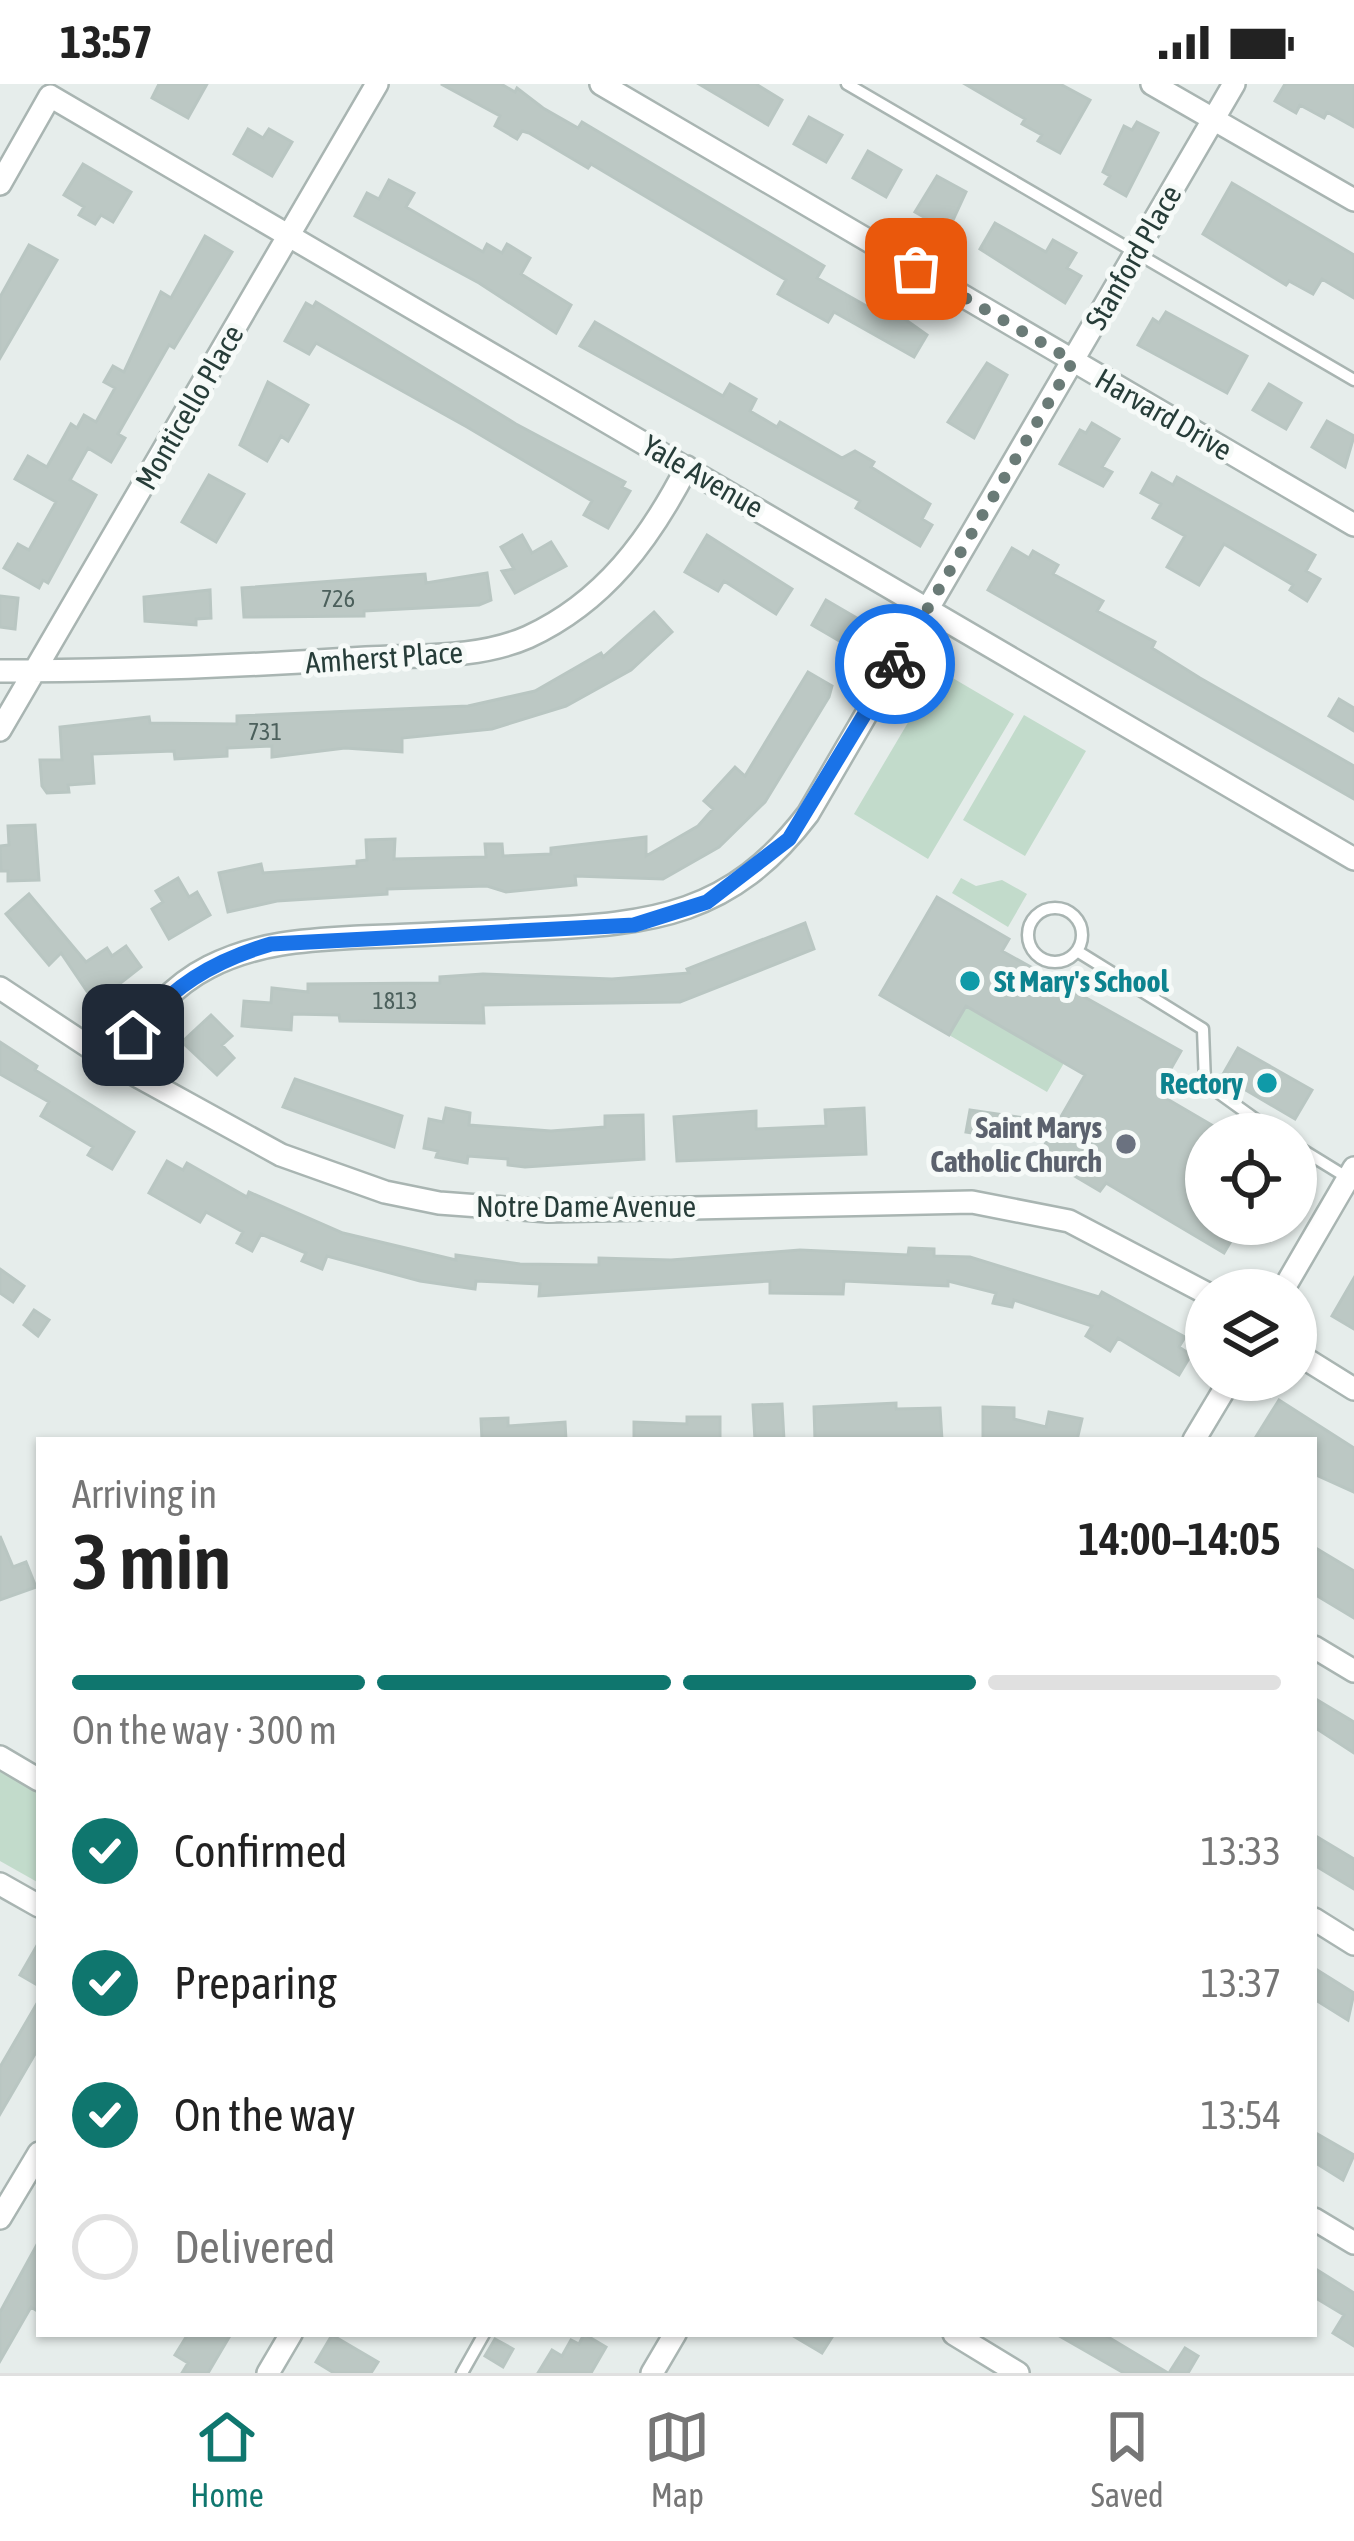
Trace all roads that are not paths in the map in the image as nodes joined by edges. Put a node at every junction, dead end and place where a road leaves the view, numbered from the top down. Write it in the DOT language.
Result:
graph roads {
  1 [pos="377,84"];
  2 [pos="601,84"];
  3 [pos="847,84"];
  4 [pos="1152,84"];
  5 [pos="1234,84"];
  6 [pos="1214,119"];
  7 [pos="0,184"];
  8 [pos="1354,200"];
  9 [pos="290,233"];
  10 [pos="1137,251"];
  11 [pos="1073,361"];
  12 [pos="1354,380"];
  13 [pos="687,467"];
  14 [pos="1354,525"];
  15 [pos="927,608"];
  16 [pos="0,671"];
  17 [pos="32,671"];
  18 [pos="0,730"];
  19 [pos="1354,859"];
  20 [pos="1078,951"];
  21 [pos="0,988"];
  22 [pos="112,1062"];
  23 [pos="1247,1113"];
  24 [pos="1317,1156"];
  25 [pos="1351,1173"];
  26 [pos="1294,1269"];
  27 [pos="1185,1282"];
  28 [pos="1317,1366"];
  29 [pos="1354,1389"];
  30 [pos="1217,1401"];
  31 [pos="1196,1437"];
  32 [pos="1317,1649"];
  33 [pos="1354,1671"];
  34 [pos="0,1757"];
  35 [pos="36,1778"];
  36 [pos="0,1884"];
  37 [pos="36,1904"];
  38 [pos="1317,1921"];
  39 [pos="1354,1944"];
  40 [pos="36,2157"];
  41 [pos="0,2218"];
  42 [pos="1317,2220"];
  43 [pos="1354,2243"];
  44 [pos="289,2337"];
  45 [pos="482,2337"];
  46 [pos="673,2337"];
  47 [pos="959,2337"];
  48 [pos="268,2373"];
  49 [pos="461,2373"];
  50 [pos="652,2373"];
  51 [pos="1018,2373"];
  1 -- 9 [label="street, Monticello Place"];
  2 -- 11 [label="street, Harvard Drive"];
  3 -- 10 [label="lane"];
  4 -- 6 [label="street"];
  5 -- 6 [label="street, Stanford Place"];
  6 -- 8 [label="street"];
  6 -- 10 [label="street, Stanford Place"];
  7 -- 9 [label="street, Yale Avenue"];
  9 -- 13 [label="street, Yale Avenue"];
  9 -- 17 [label="street, Monticello Place"];
  10 -- 11 [label="street, Stanford Place"];
  10 -- 12 [label="lane"];
  11 -- 14 [label="street, Harvard Drive"];
  11 -- 15 [label="street, Stanford Place"];
  13 -- 15 [label="street, Yale Avenue"];
  13 -- 17 [label="street, Amherst Place"];
  15 -- 19 [label="street, Yale Avenue"];
  15 -- 22 [label="street, Stanford Place"];
  16 -- 17 [label="street, Amherst Place"];
  17 -- 18 [label="street, Monticello Place"];
  20 -- 20 [label="lane"];
  20 -- 23 [label="lane"];
  21 -- 22 [label="street, Notre Dame Avenue"];
  22 -- 27 [label="street, Notre Dame Avenue"];
  24 -- 25 [label="lane"];
  25 -- 26 [label="street"];
  28 -- 29 [label="street"];
  30 -- 31 [label="street"];
  32 -- 33 [label="street"];
  34 -- 35 [label="street"];
  36 -- 37 [label="street"];
  38 -- 39 [label="street"];
  40 -- 41 [label="street"];
  42 -- 43 [label="street"];
  44 -- 48 [label="street"];
  45 -- 49 [label="lane"];
  46 -- 50 [label="street"];
  47 -- 51 [label="street"];
}
